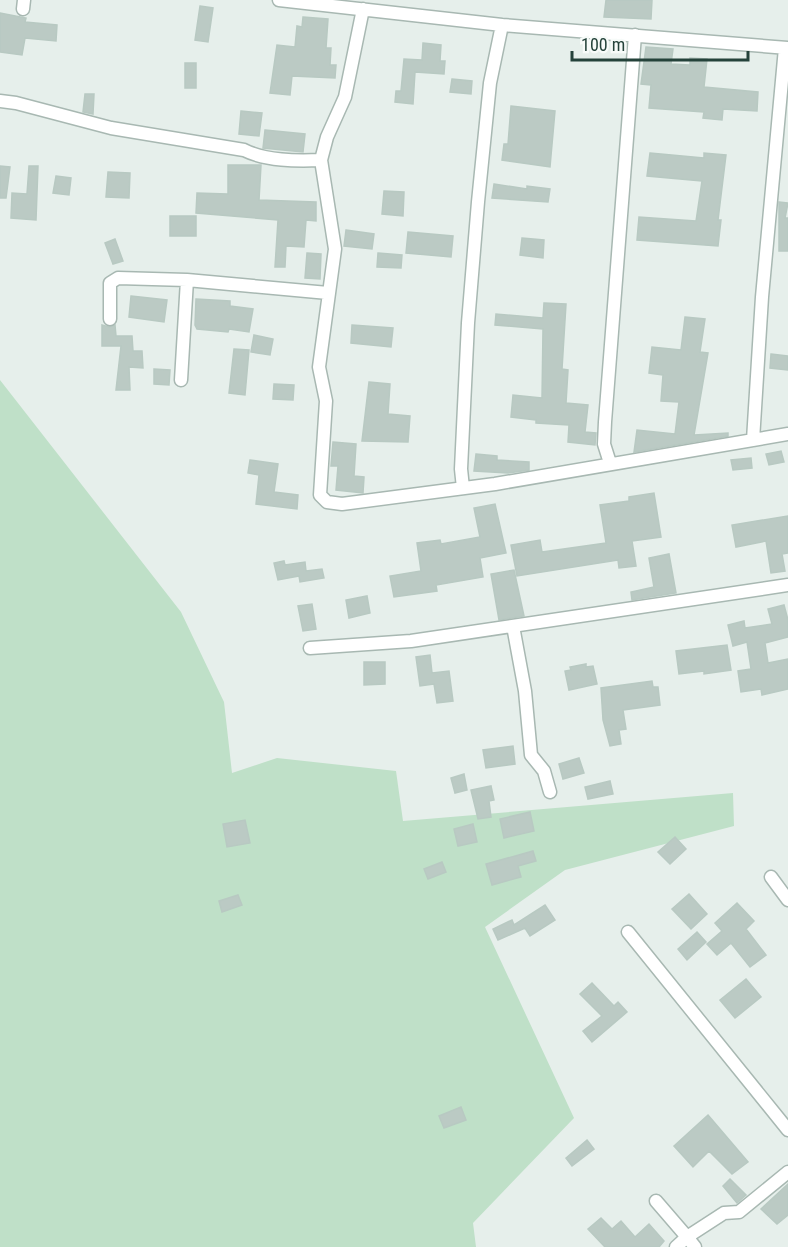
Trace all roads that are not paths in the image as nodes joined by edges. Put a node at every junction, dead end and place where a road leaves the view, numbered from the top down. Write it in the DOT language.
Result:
graph roads {
  1 [pos="279,0"];
  2 [pos="363,9"];
  3 [pos="502,25"];
  4 [pos="635,35"];
  5 [pos="786,48"];
  6 [pos="0,101"];
  7 [pos="321,160"];
  8 [pos="187,280"];
  9 [pos="328,293"];
  10 [pos="110,319"];
  11 [pos="181,380"];
  12 [pos="788,434"];
  13 [pos="753,440"];
  14 [pos="610,463"];
  15 [pos="463,488"];
  16 [pos="788,585"];
  17 [pos="513,626"];
  18 [pos="310,648"];
  19 [pos="550,792"];
  20 [pos="771,877"];
  21 [pos="788,900"];
  22 [pos="628,932"];
  23 [pos="788,1130"];
  24 [pos="788,1172"];
  25 [pos="656,1201"];
  26 [pos="691,1242"];
  27 [pos="676,1247"];
  1 -- 2 [label="street"];
  2 -- 3 [label="street"];
  2 -- 7 [label="street"];
  3 -- 4 [label="street"];
  3 -- 15 [label="street"];
  4 -- 5 [label="street"];
  4 -- 14 [label="street"];
  5 -- 13 [label="street"];
  6 -- 7 [label="street"];
  7 -- 9 [label="street"];
  8 -- 9 [label="street"];
  8 -- 10 [label="street"];
  8 -- 11 [label="street"];
  9 -- 15 [label="street"];
  12 -- 13 [label="street"];
  13 -- 14 [label="street"];
  14 -- 15 [label="street"];
  16 -- 17 [label="street"];
  17 -- 18 [label="street"];
  17 -- 19 [label="street"];
  20 -- 21 [label="street"];
  22 -- 23 [label="street"];
  24 -- 26 [label="street"];
  25 -- 26 [label="street"];
  26 -- 27 [label="street"];
}
